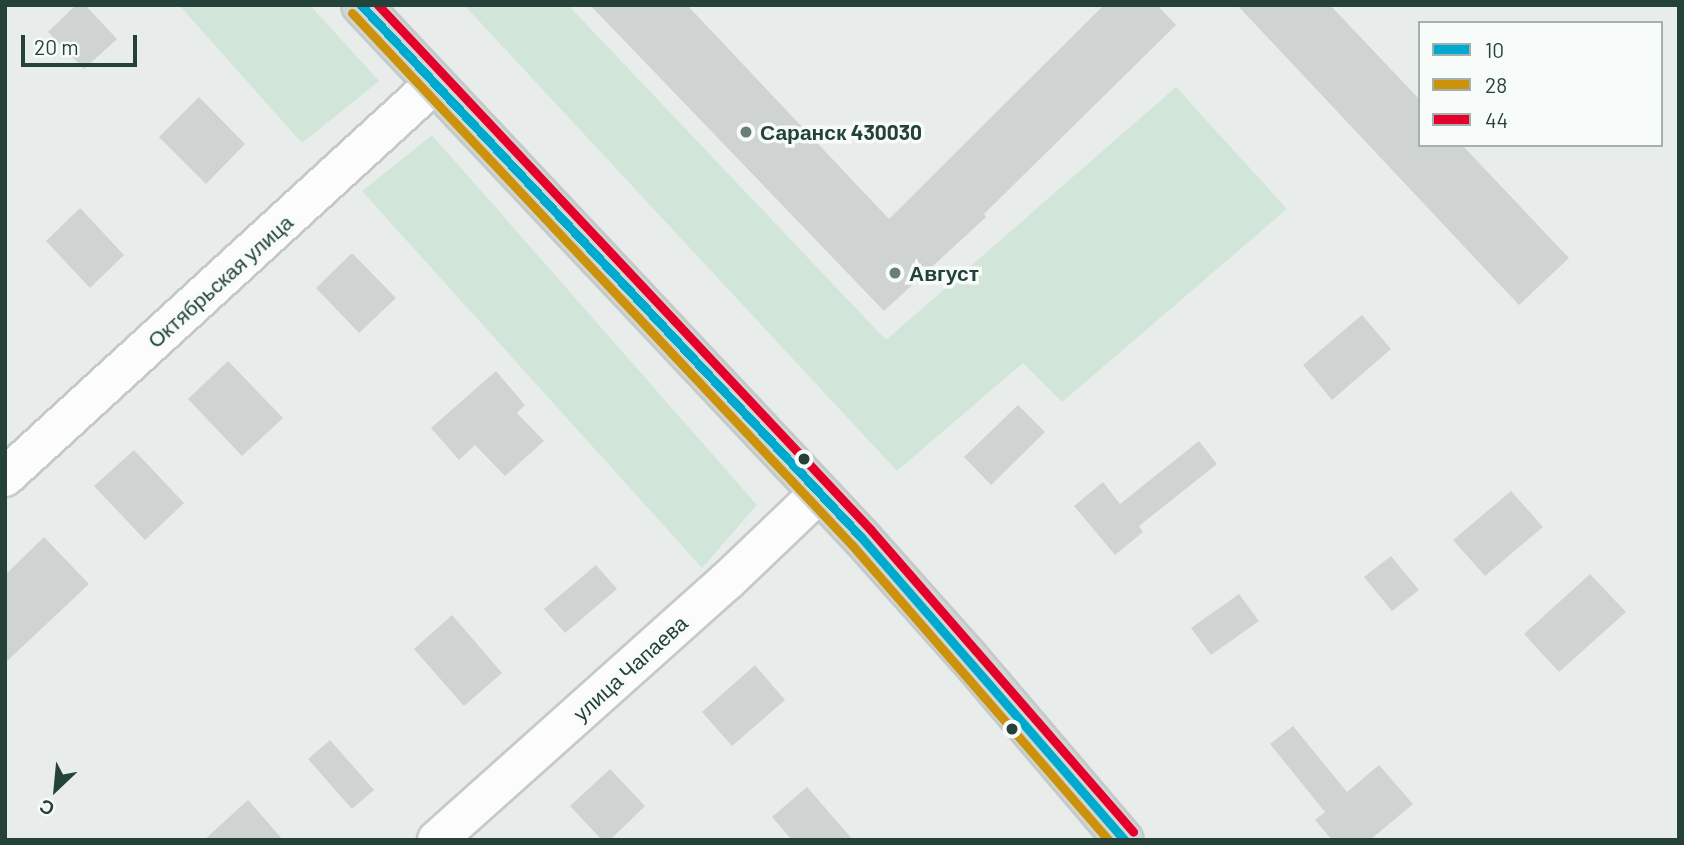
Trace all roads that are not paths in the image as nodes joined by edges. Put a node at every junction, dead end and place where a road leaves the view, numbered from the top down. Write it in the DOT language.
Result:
graph roads {
  1 [pos="361,5"];
  2 [pos="433,84"];
  3 [pos="5,477"];
  4 [pos="819,493"];
  5 [pos="437,840"];
  6 [pos="1124,840"];
  1 -- 2 [label="main road"];
  2 -- 3 [label="street, Октябрьская улица"];
  2 -- 4 [label="main road"];
  4 -- 5 [label="street, улица Чапаева"];
  4 -- 6 [label="main road"];
}
